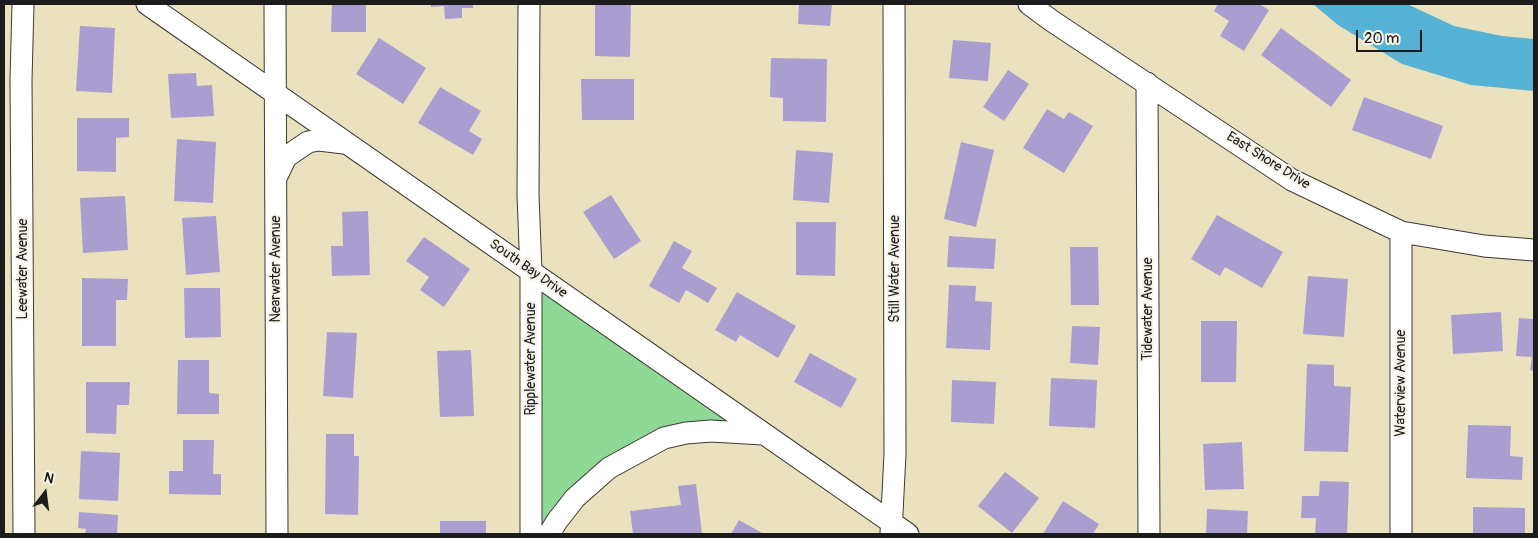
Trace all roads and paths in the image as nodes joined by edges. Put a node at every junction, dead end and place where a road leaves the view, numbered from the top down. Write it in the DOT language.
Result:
graph roads {
  1 [pos="23,4"];
  2 [pos="147,4"];
  3 [pos="275,4"];
  4 [pos="529,4"];
  5 [pos="894,4"];
  6 [pos="1029,4"];
  7 [pos="1147,83"];
  8 [pos="276,94"];
  9 [pos="347,143"];
  10 [pos="276,178"];
  11 [pos="1402,232"];
  12 [pos="1534,250"];
  13 [pos="531,272"];
  14 [pos="765,435"];
  15 [pos="891,528"];
  16 [pos="24,534"];
  17 [pos="277,534"];
  18 [pos="531,534"];
  19 [pos="549,534"];
  20 [pos="908,534"];
  21 [pos="1149,534"];
  22 [pos="1401,534"];
  1 -- 16 [label="street, Leewater Avenue"];
  2 -- 8 [label="street, South Bay Drive"];
  3 -- 8 [label="street, Nearwater Avenue"];
  4 -- 13 [label="street, Ripplewater Avenue"];
  5 -- 15 [label="street, Still Water Avenue"];
  6 -- 7 [label="street, East Shore Drive"];
  7 -- 11 [label="street, East Shore Drive"];
  7 -- 21 [label="street, Tidewater Avenue"];
  8 -- 9 [label="street, South Bay Drive"];
  8 -- 10 [label="street, Nearwater Avenue"];
  9 -- 10 [label="street"];
  9 -- 13 [label="street, South Bay Drive"];
  10 -- 17 [label="street, Nearwater Avenue"];
  11 -- 12 [label="street, East Shore Drive"];
  11 -- 22 [label="street, Waterview Avenue"];
  13 -- 14 [label="street, South Bay Drive"];
  13 -- 18 [label="street, Ripplewater Avenue"];
  14 -- 15 [label="street, South Bay Drive"];
  14 -- 19 [label="street"];
  15 -- 20 [label="street, South Bay Drive"];
}
